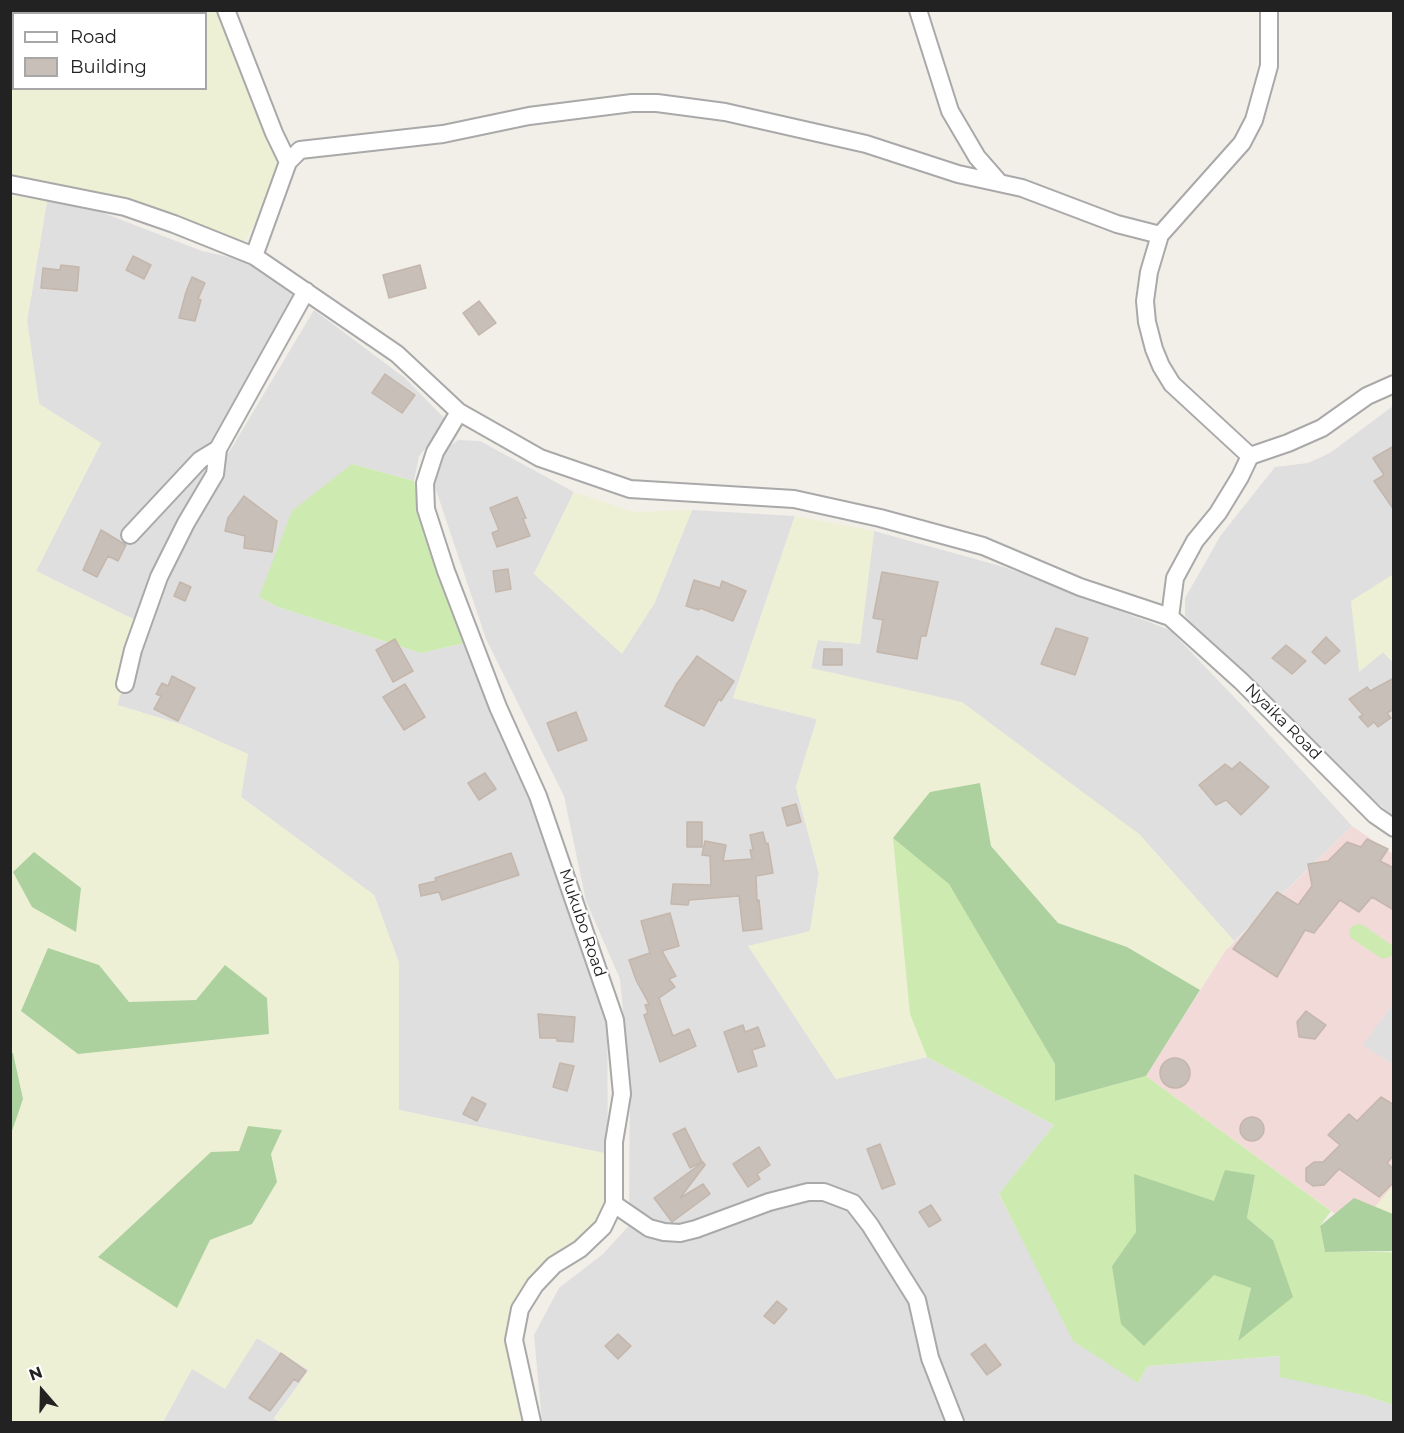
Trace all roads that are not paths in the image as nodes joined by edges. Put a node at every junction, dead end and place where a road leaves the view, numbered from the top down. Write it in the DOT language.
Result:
graph roads {
  1 [pos="226,10"];
  2 [pos="918,10"];
  3 [pos="1269,10"];
  4 [pos="288,162"];
  5 [pos="998,181"];
  6 [pos="10,184"];
  7 [pos="1160,235"];
  8 [pos="254,256"];
  9 [pos="306,291"];
  10 [pos="1394,384"];
  11 [pos="459,412"];
  12 [pos="218,448"];
  13 [pos="1250,456"];
  14 [pos="130,535"];
  15 [pos="1170,617"];
  16 [pos="125,684"];
  17 [pos="1394,828"];
  18 [pos="614,1204"];
  19 [pos="532,1422"];
  20 [pos="955,1422"];
  1 -- 4 [label="street"];
  2 -- 5 [label="street"];
  3 -- 7 [label="street"];
  4 -- 5 [label="street"];
  4 -- 8 [label="street"];
  5 -- 7 [label="street"];
  6 -- 8 [label="street"];
  7 -- 13 [label="street"];
  8 -- 9 [label="street"];
  9 -- 11 [label="street"];
  9 -- 12 [label="street"];
  10 -- 13 [label="street"];
  11 -- 15 [label="street"];
  11 -- 18 [label="street, Mukubo Road"];
  12 -- 14 [label="street"];
  12 -- 16 [label="street"];
  13 -- 15 [label="street"];
  15 -- 17 [label="street, Nyaika Road"];
  18 -- 19 [label="street, Mukubo Road"];
  18 -- 20 [label="street"];
}
